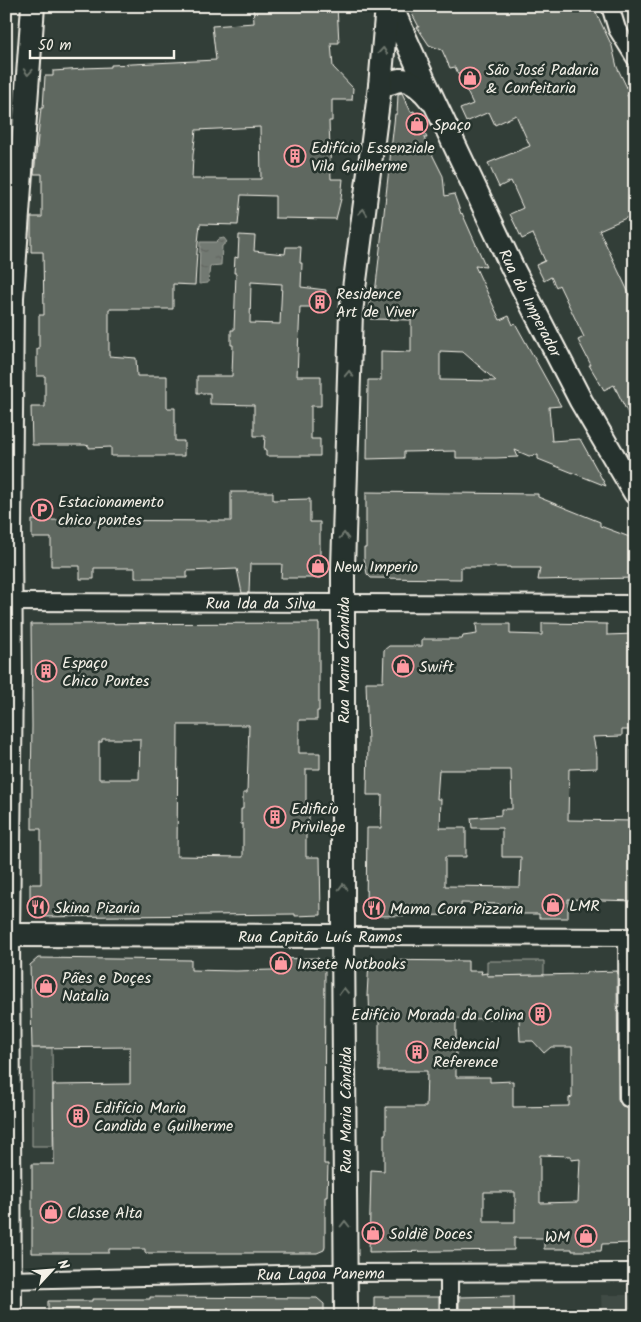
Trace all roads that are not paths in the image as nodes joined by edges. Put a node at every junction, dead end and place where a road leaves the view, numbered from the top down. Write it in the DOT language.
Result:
graph roads {
  1 [pos="33,6"];
  2 [pos="387,6"];
  3 [pos="391,6"];
  4 [pos="610,6"];
  5 [pos="635,58"];
  6 [pos="380,86"];
  7 [pos="436,106"];
  8 [pos="9,366"];
  9 [pos="635,493"];
  10 [pos="8,602"];
  11 [pos="342,603"];
  12 [pos="635,604"];
  13 [pos="7,935"];
  14 [pos="343,936"];
  15 [pos="631,937"];
  16 [pos="628,1098"];
  17 [pos="345,1272"];
  18 [pos="635,1272"];
  19 [pos="449,1273"];
  20 [pos="8,1280"];
  21 [pos="10,1316"];
  22 [pos="346,1316"];
  23 [pos="449,1316"];
  1 -- 8 [label="main road, one-way"];
  6 -- 2 [label="main road, Rua Maria Cândida, one-way"];
  3 -- 7 [label="main road, Rua do Imperador"];
  4 -- 5 [label="street"];
  6 -- 7 [label="main road, Rua do Imperador"];
  11 -- 6 [label="main road, Rua Maria Cândida, one-way"];
  7 -- 9 [label="main road, Rua do Imperador"];
  8 -- 10 [label="main road"];
  10 -- 11 [label="street, Rua Ida da Silva"];
  10 -- 13 [label="main road"];
  11 -- 12 [label="street, Rua Ida da Silva"];
  14 -- 11 [label="main road, Rua Maria Cândida, one-way"];
  13 -- 14 [label="main road, Rua Capitão Luís Ramos"];
  13 -- 20 [label="main road"];
  14 -- 15 [label="street, Rua Capitão Luís Ramos"];
  17 -- 14 [label="main road, Rua Maria Cândida, one-way"];
  15 -- 16 [label="street"];
  17 -- 19 [label="street, Rua Lagoa Panema"];
  17 -- 20 [label="street, Rua Lagoa Panema"];
  17 -- 22 [label="main road, Rua Maria Cândida"];
  18 -- 19 [label="street, Rua Lagoa Panema"];
  19 -- 23 [label="street"];
  20 -- 21 [label="main road"];
}
